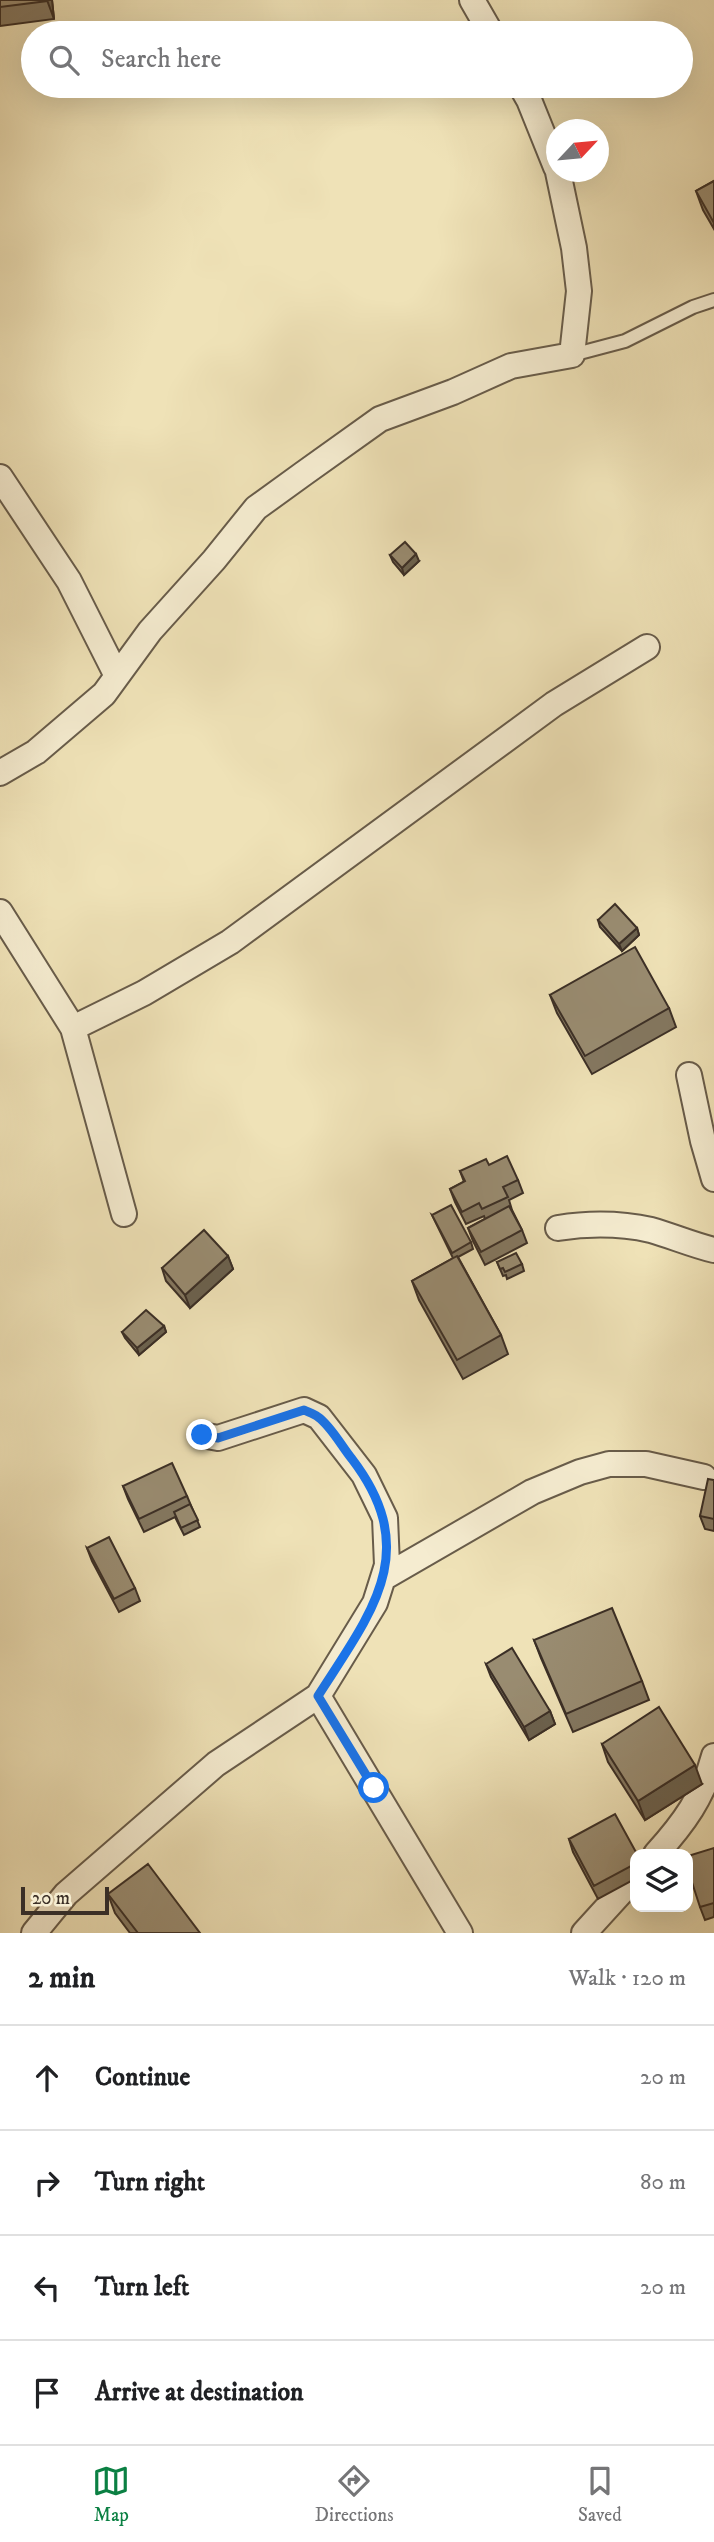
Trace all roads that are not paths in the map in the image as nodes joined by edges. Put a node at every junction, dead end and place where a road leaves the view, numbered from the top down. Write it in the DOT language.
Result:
graph roads {
  1 [pos="472,0"];
  2 [pos="484,21"];
  3 [pos="528,98"];
  4 [pos="546,142"];
  5 [pos="560,182"];
  6 [pos="714,300"];
  7 [pos="572,355"];
  8 [pos="0,477"];
  9 [pos="648,647"];
  10 [pos="117,676"];
  11 [pos="0,773"];
  12 [pos="0,912"];
  13 [pos="73,1028"];
  14 [pos="690,1075"];
  15 [pos="714,1179"];
  16 [pos="124,1214"];
  17 [pos="558,1228"];
  18 [pos="714,1250"];
  19 [pos="202,1435"];
  20 [pos="704,1477"];
  21 [pos="383,1578"];
  22 [pos="318,1696"];
  23 [pos="714,1756"];
  24 [pos="661,1849"];
  25 [pos="630,1882"];
  26 [pos="34,1933"];
  27 [pos="460,1933"];
  28 [pos="584,1933"];
  1 -- 2 [label="street"];
  3 -- 4 [label="street"];
  5 -- 7 [label="street"];
  6 -- 7 [label="lane"];
  7 -- 10 [label="street"];
  8 -- 10 [label="street"];
  9 -- 13 [label="street"];
  10 -- 11 [label="street"];
  12 -- 13 [label="street"];
  13 -- 16 [label="street"];
  14 -- 15 [label="street"];
  17 -- 18 [label="street"];
  19 -- 21 [label="street"];
  20 -- 21 [label="street"];
  21 -- 22 [label="street"];
  22 -- 26 [label="street"];
  22 -- 27 [label="street"];
  23 -- 24 [label="street"];
  25 -- 28 [label="street"];
}
